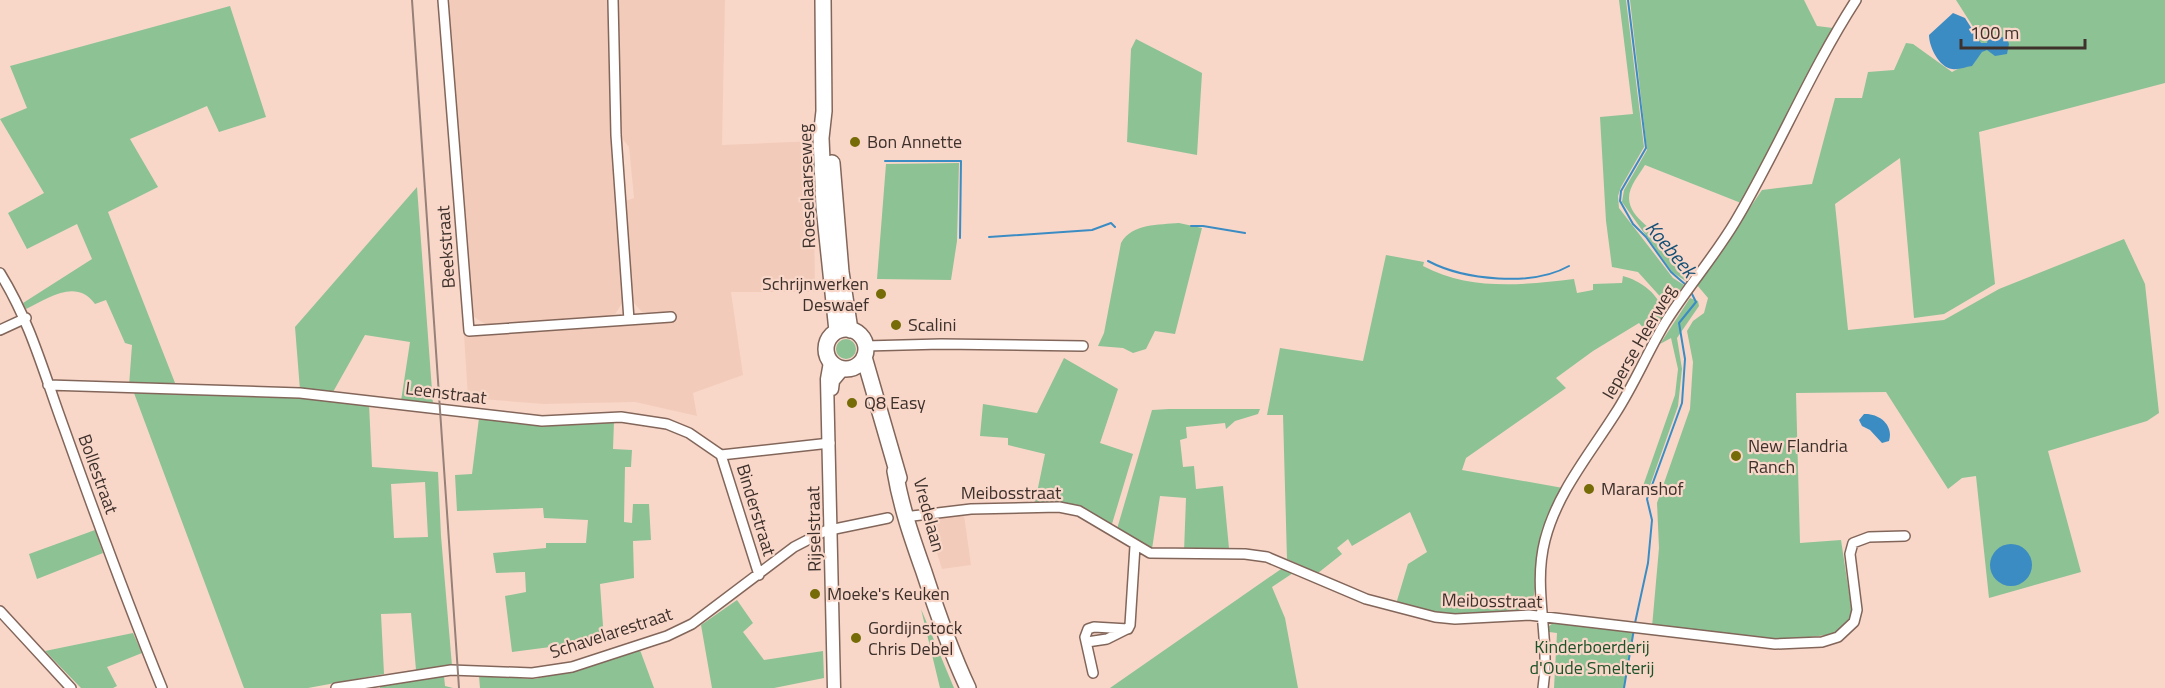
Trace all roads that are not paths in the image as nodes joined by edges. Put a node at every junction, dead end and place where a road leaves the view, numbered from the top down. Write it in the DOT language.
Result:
graph roads {
  1 [pos="443,0"];
  2 [pos="613,0"];
  3 [pos="823,0"];
  4 [pos="1856,0"];
  5 [pos="0,273"];
  6 [pos="671,317"];
  7 [pos="26,318"];
  8 [pos="629,320"];
  9 [pos="0,330"];
  10 [pos="844,331"];
  11 [pos="1083,346"];
  12 [pos="865,352"];
  13 [pos="841,366"];
  14 [pos="48,385"];
  15 [pos="874,393"];
  16 [pos="830,443"];
  17 [pos="721,455"];
  18 [pos="908,516"];
  19 [pos="888,518"];
  20 [pos="832,528"];
  21 [pos="1905,536"];
  22 [pos="1136,546"];
  23 [pos="759,575"];
  24 [pos="2,617"];
  25 [pos="1543,617"];
  26 [pos="1093,673"];
  27 [pos="71,688"];
  28 [pos="162,688"];
  29 [pos="336,688"];
  30 [pos="834,688"];
  31 [pos="968,688"];
  32 [pos="1543,688"];
  1 -- 8 [label="street, Beekstraat"];
  2 -- 8 [label="street"];
  3 -- 10 [label="main road, Roeselaarseweg"];
  4 -- 25 [label="street, Ieperse Heerweg"];
  5 -- 7 [label="street, Bollestraat"];
  6 -- 8 [label="street, Beekstraat"];
  7 -- 9 [label="street"];
  7 -- 14 [label="street, Bollestraat"];
  10 -- 12 [label="main road"];
  10 -- 13 [label="main road"];
  11 -- 12 [label="street"];
  12 -- 13 [label="main road"];
  12 -- 15 [label="main road, Vredelaan"];
  13 -- 15 [label="main road, Vredelaan"];
  13 -- 16 [label="street, Rijselstraat"];
  14 -- 17 [label="street, Leenstraat"];
  14 -- 28 [label="street, Bollestraat"];
  15 -- 18 [label="main road, Vredelaan"];
  16 -- 17 [label="street"];
  16 -- 20 [label="street, Rijselstraat"];
  17 -- 23 [label="street, Binderstraat"];
  18 -- 22 [label="street, Meibosstraat"];
  18 -- 31 [label="main road, Vredelaan"];
  19 -- 20 [label="street"];
  20 -- 23 [label="street, Schavelarestraat"];
  20 -- 30 [label="street, Rijselstraat"];
  21 -- 25 [label="street, Meibosstraat"];
  22 -- 25 [label="street, Meibosstraat"];
  22 -- 26 [label="street"];
  23 -- 29 [label="street, Schavelarestraat"];
  24 -- 27 [label="street"];
  25 -- 32 [label="street, Ieperse Heerweg"];
}
